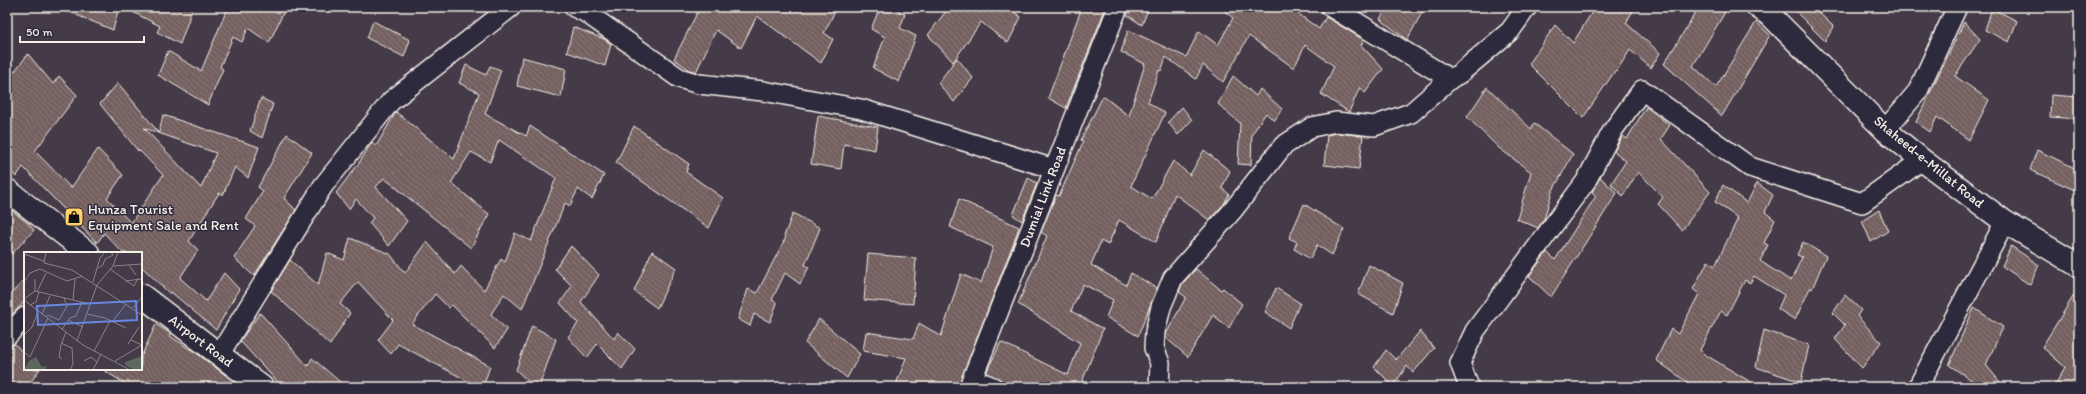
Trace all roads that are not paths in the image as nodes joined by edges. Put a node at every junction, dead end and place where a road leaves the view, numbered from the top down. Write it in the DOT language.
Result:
graph roads {
  1 [pos="511,7"];
  2 [pos="1118,7"];
  3 [pos="1331,7"];
  4 [pos="1527,7"];
  5 [pos="1758,7"];
  6 [pos="1957,7"];
  7 [pos="582,9"];
  8 [pos="1450,78"];
  9 [pos="1885,130"];
  10 [pos="1922,160"];
  11 [pos="1054,169"];
  12 [pos="7,190"];
  13 [pos="2005,222"];
  14 [pos="85,252"];
  15 [pos="2079,266"];
  16 [pos="142,296"];
  17 [pos="24,318"];
  18 [pos="7,336"];
  19 [pos="219,355"];
  20 [pos="970,383"];
  21 [pos="262,387"];
  22 [pos="993,387"];
  23 [pos="1159,387"];
  24 [pos="1469,387"];
  25 [pos="1918,387"];
  1 -- 19 [label="street"];
  2 -- 11 [label="street, Dumial Link Road"];
  3 -- 8 [label="street"];
  4 -- 8 [label="street"];
  5 -- 9 [label="main road, Shaheed-e-Millat Road"];
  6 -- 9 [label="street"];
  7 -- 11 [label="street"];
  8 -- 23 [label="street"];
  9 -- 10 [label="main road, Shaheed-e-Millat Road"];
  10 -- 13 [label="main road, Shaheed-e-Millat Road"];
  10 -- 24 [label="street"];
  11 -- 20 [label="street, Dumial Link Road"];
  12 -- 14 [label="main road"];
  13 -- 15 [label="main road, Shaheed-e-Millat Road"];
  13 -- 25 [label="street"];
  16 -- 19 [label="main road, Airport Road"];
  17 -- 18 [label="street"];
  19 -- 21 [label="main road, Airport Road"];
  20 -- 22 [label="street"];
}
